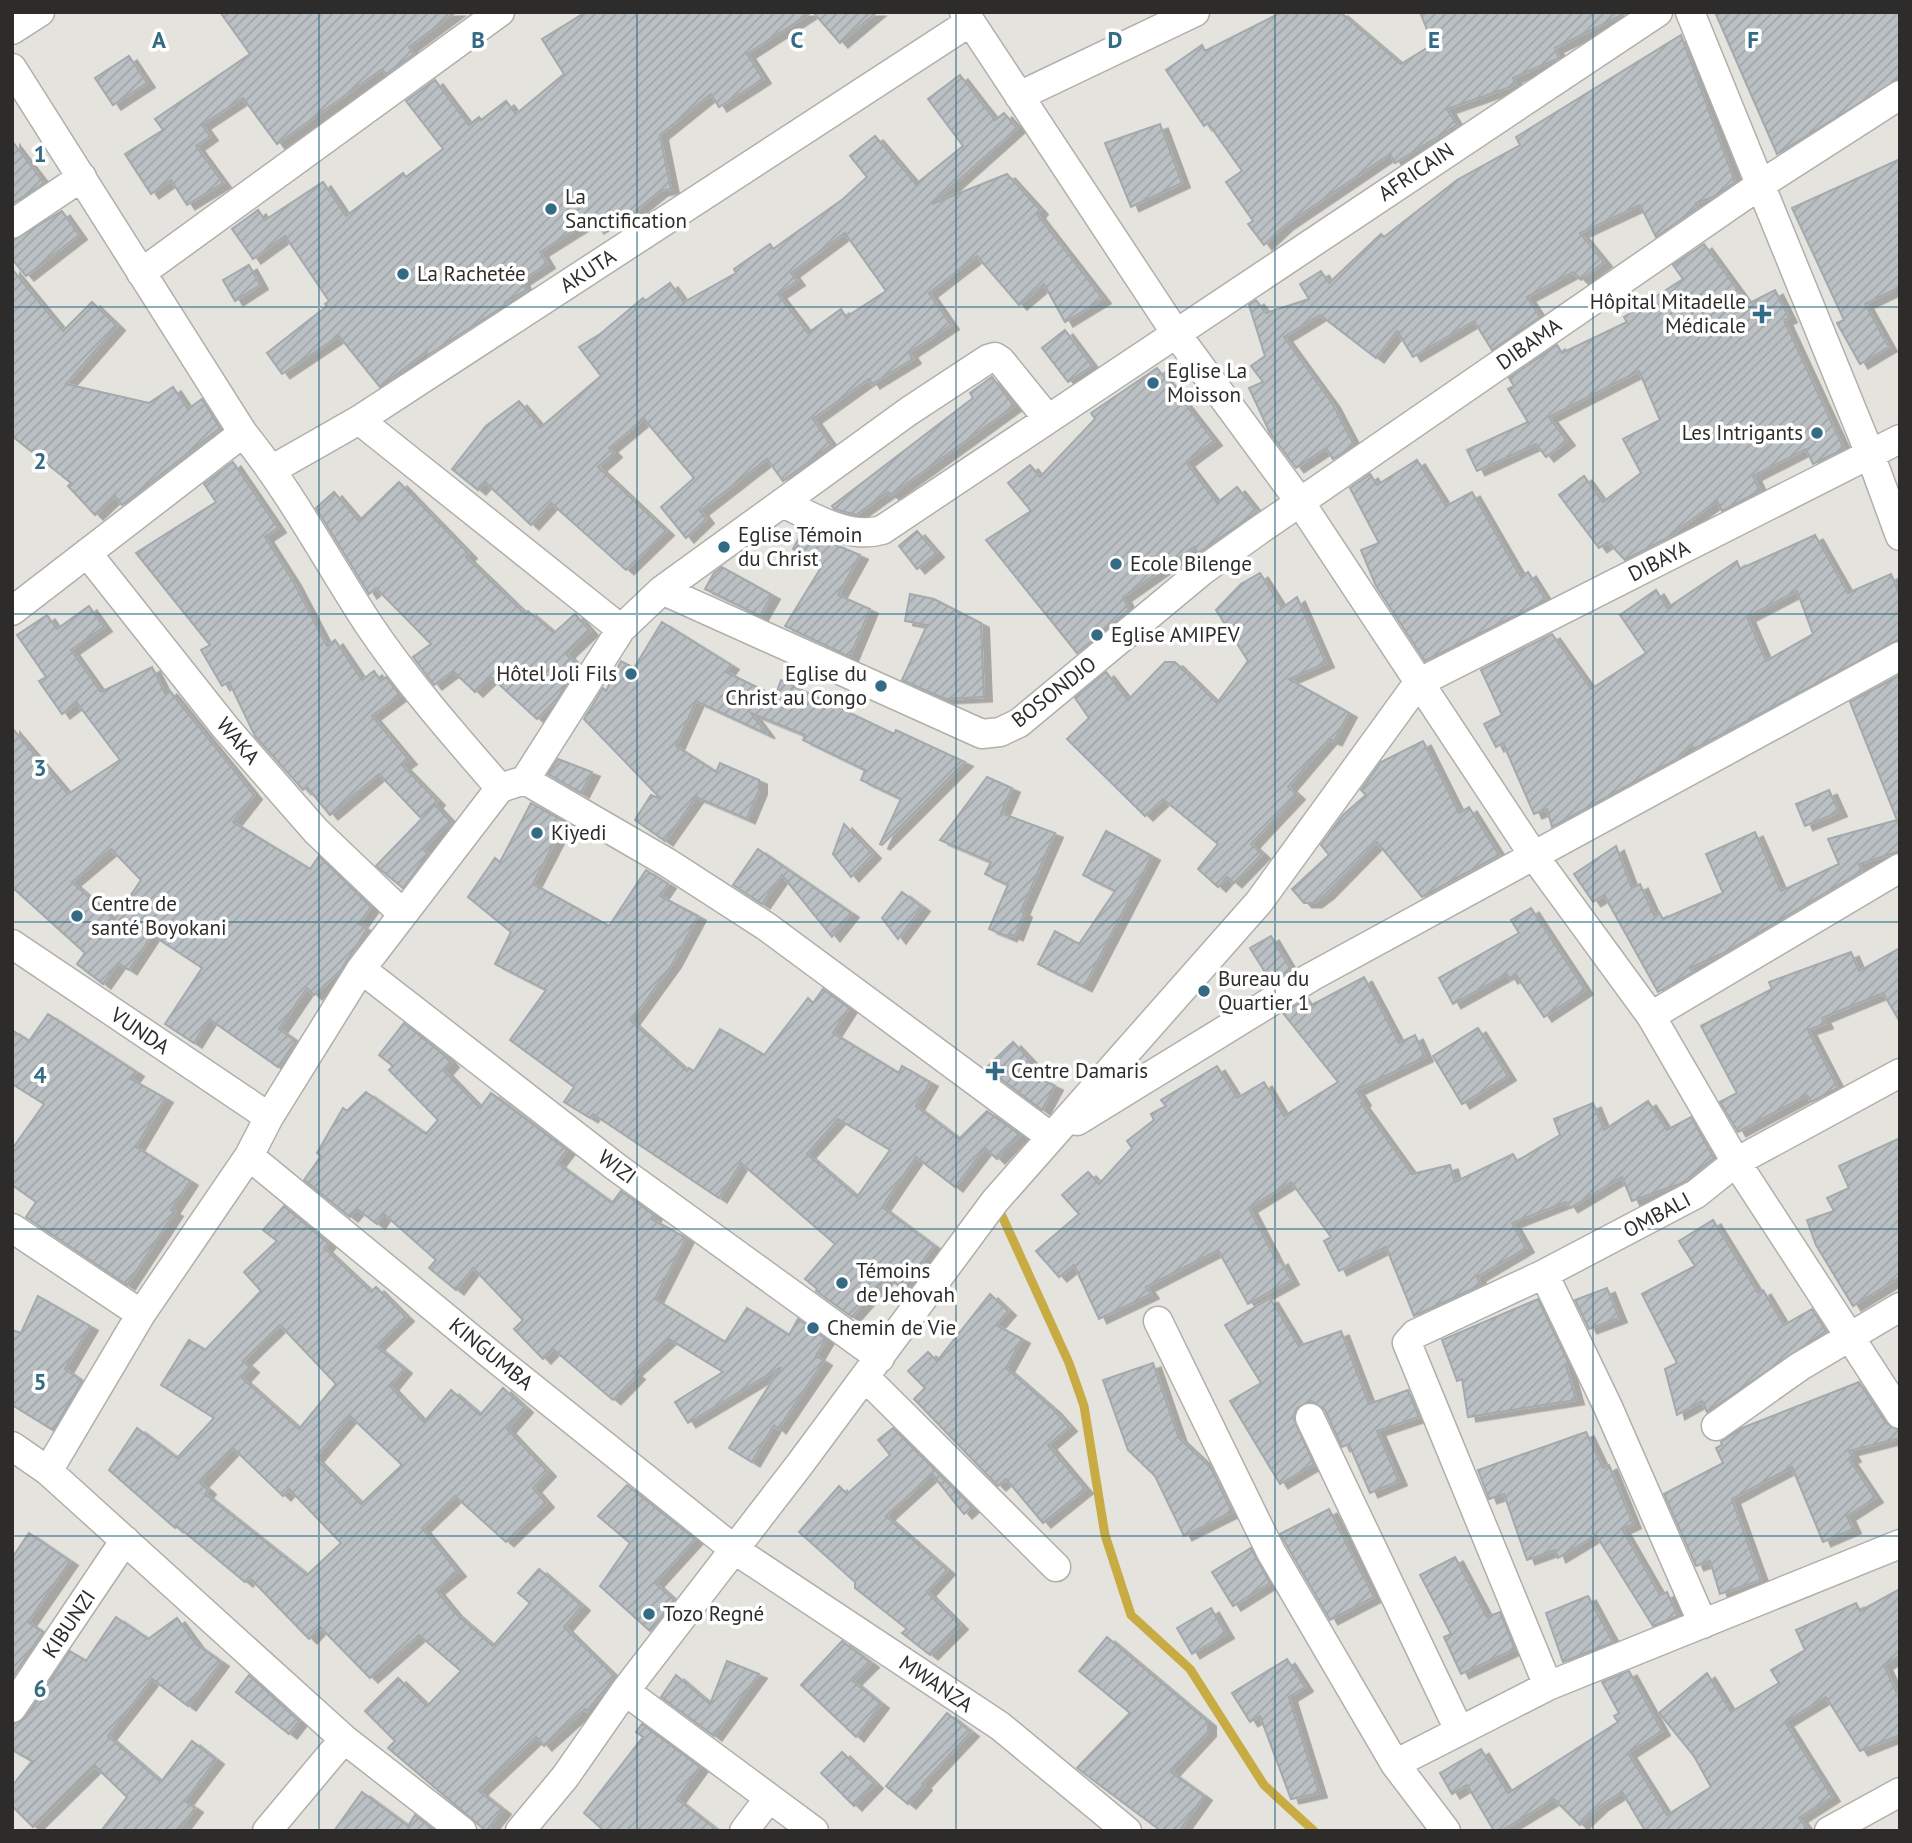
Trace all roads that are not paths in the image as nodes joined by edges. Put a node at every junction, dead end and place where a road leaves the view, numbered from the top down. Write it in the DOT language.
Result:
graph roads {
  1 [pos="40,12"];
  2 [pos="500,12"];
  3 [pos="1195,12"];
  4 [pos="1658,12"];
  5 [pos="1690,12"];
  6 [pos="967,17"];
  7 [pos="12,30"];
  8 [pos="12,68"];
  9 [pos="1900,95"];
  10 [pos="1018,96"];
  11 [pos="82,177"];
  12 [pos="1760,185"];
  13 [pos="12,224"];
  14 [pos="141,272"];
  15 [pos="1175,332"];
  16 [pos="1048,419"];
  17 [pos="359,420"];
  18 [pos="243,433"];
  19 [pos="1900,439"];
  20 [pos="1870,454"];
  21 [pos="273,469"];
  22 [pos="1300,502"];
  23 [pos="782,503"];
  24 [pos="1900,536"];
  25 [pos="87,553"];
  26 [pos="662,590"];
  27 [pos="12,611"];
  28 [pos="621,629"];
  29 [pos="1900,656"];
  30 [pos="1418,683"];
  31 [pos="512,784"];
  32 [pos="1534,856"];
  33 [pos="1900,868"];
  34 [pos="403,914"];
  35 [pos="12,944"];
  36 [pos="361,969"];
  37 [pos="1651,1016"];
  38 [pos="1900,1073"];
  39 [pos="269,1116"];
  40 [pos="1051,1137"];
  41 [pos="249,1156"];
  42 [pos="1736,1162"];
  43 [pos="12,1228"];
  44 [pos="1544,1274"];
  45 [pos="1900,1307"];
  46 [pos="141,1314"];
  47 [pos="1158,1321"];
  48 [pos="1849,1337"];
  49 [pos="872,1368"];
  50 [pos="1900,1415"];
  51 [pos="1310,1418"];
  52 [pos="1716,1426"];
  53 [pos="12,1446"];
  54 [pos="48,1471"];
  55 [pos="125,1540"];
  56 [pos="1900,1544"];
  57 [pos="734,1550"];
  58 [pos="1056,1567"];
  59 [pos="1703,1624"];
  60 [pos="1548,1686"];
  61 [pos="625,1691"];
  62 [pos="12,1708"];
  63 [pos="1459,1730"];
  64 [pos="344,1739"];
  65 [pos="1395,1764"];
  66 [pos="1900,1792"];
  67 [pos="769,1798"];
  68 [pos="267,1831"];
  69 [pos="462,1831"];
  70 [pos="520,1831"];
  71 [pos="744,1831"];
  72 [pos="814,1831"];
  73 [pos="1127,1831"];
  74 [pos="1446,1831"];
  75 [pos="1829,1831"];
  1 -- 7 [label="street"];
  2 -- 14 [label="street"];
  3 -- 10 [label="street"];
  4 -- 15 [label="street, AFRICAIN"];
  5 -- 12 [label="street"];
  6 -- 10 [label="street"];
  6 -- 17 [label="street, AKUTA"];
  8 -- 11 [label="street"];
  9 -- 12 [label="street, DIBAMA"];
  10 -- 15 [label="street"];
  11 -- 13 [label="street"];
  11 -- 14 [label="street"];
  12 -- 20 [label="street"];
  12 -- 22 [label="street, DIBAMA"];
  14 -- 18 [label="street"];
  15 -- 16 [label="street, AFRICAIN"];
  15 -- 22 [label="street"];
  16 -- 23 [label="street, AFRICAIN"];
  16 -- 23 [label="street"];
  17 -- 21 [label="street, AKUTA"];
  17 -- 28 [label="street"];
  18 -- 21 [label="street"];
  18 -- 25 [label="street"];
  19 -- 20 [label="street, DIBAYA"];
  20 -- 24 [label="street"];
  20 -- 30 [label="street, DIBAYA"];
  21 -- 31 [label="street"];
  22 -- 26 [label="street, BOSONDJO"];
  22 -- 30 [label="street"];
  23 -- 26 [label="street"];
  25 -- 27 [label="street"];
  25 -- 34 [label="street, WAKA"];
  26 -- 28 [label="street"];
  28 -- 31 [label="street"];
  29 -- 32 [label="street"];
  30 -- 32 [label="street"];
  30 -- 40 [label="street"];
  31 -- 34 [label="street"];
  31 -- 40 [label="street"];
  32 -- 37 [label="street"];
  32 -- 40 [label="street"];
  33 -- 37 [label="street"];
  34 -- 36 [label="street"];
  35 -- 39 [label="street, VUNDA"];
  36 -- 39 [label="street"];
  36 -- 49 [label="street, WIZI"];
  37 -- 42 [label="street"];
  38 -- 42 [label="street, OMBALI"];
  39 -- 41 [label="street"];
  40 -- 49 [label="street"];
  41 -- 46 [label="street"];
  41 -- 57 [label="street, KINGUMBA"];
  42 -- 44 [label="street, OMBALI"];
  42 -- 48 [label="street"];
  43 -- 46 [label="street"];
  44 -- 59 [label="street"];
  44 -- 60 [label="street, OMBALI"];
  45 -- 48 [label="street"];
  46 -- 54 [label="street"];
  47 -- 65 [label="street"];
  48 -- 50 [label="street"];
  48 -- 52 [label="street"];
  49 -- 57 [label="street"];
  49 -- 58 [label="street, WIZI"];
  51 -- 63 [label="street"];
  53 -- 54 [label="street"];
  54 -- 55 [label="street"];
  55 -- 62 [label="street, KIBUNZI"];
  55 -- 64 [label="street"];
  56 -- 59 [label="street"];
  57 -- 61 [label="street"];
  57 -- 73 [label="street, MWANZA"];
  59 -- 60 [label="street"];
  60 -- 63 [label="street"];
  61 -- 67 [label="street"];
  61 -- 70 [label="street"];
  63 -- 65 [label="street"];
  64 -- 68 [label="street"];
  64 -- 69 [label="street"];
  65 -- 74 [label="street"];
  66 -- 75 [label="street"];
  67 -- 71 [label="street"];
  67 -- 72 [label="street"];
}
